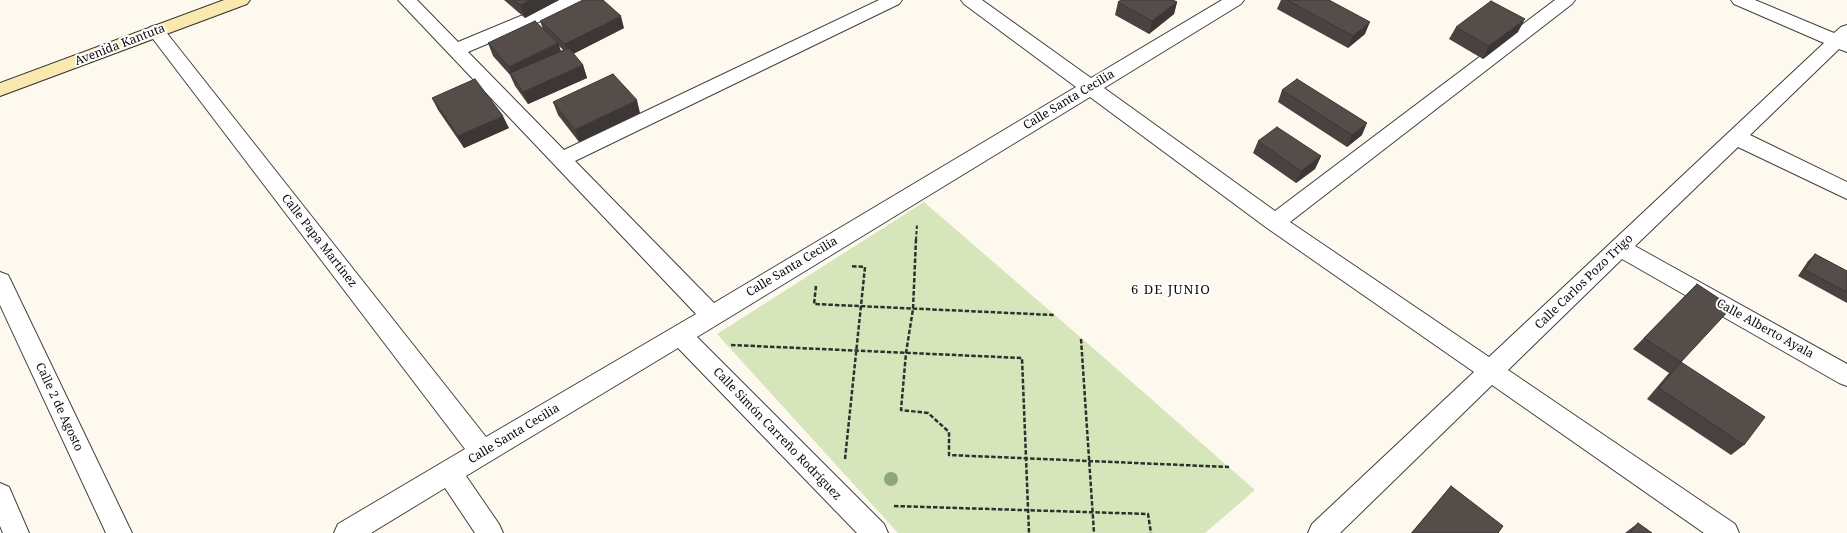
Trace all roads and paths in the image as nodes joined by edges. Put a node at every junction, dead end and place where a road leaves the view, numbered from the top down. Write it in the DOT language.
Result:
graph roads {
  1 [pos="241,0"];
  2 [pos="407,0"];
  3 [pos="575,0"];
  4 [pos="893,0"];
  5 [pos="970,0"];
  6 [pos="1235,0"];
  7 [pos="1566,0"];
  8 [pos="1740,0"];
  9 [pos="156,31"];
  10 [pos="1843,39"];
  11 [pos="456,50"];
  12 [pos="1089,88"];
  13 [pos="0,90"];
  14 [pos="1736,137"];
  15 [pos="562,159"];
  16 [pos="1847,191"];
  17 [pos="917,221"];
  18 [pos="1275,222"];
  19 [pos="1620,248"];
  20 [pos="849,266"];
  21 [pos="0,281"];
  22 [pos="816,283"];
  23 [pos="861,306"];
  24 [pos="913,309"];
  25 [pos="1054,315"];
  26 [pos="712,316"];
  27 [pos="680,335"];
  28 [pos="1081,339"];
  29 [pos="727,345"];
  30 [pos="855,351"];
  31 [pos="906,353"];
  32 [pos="1491,371"];
  33 [pos="1847,376"];
  34 [pos="482,452"];
  35 [pos="1025,459"];
  36 [pos="1090,462"];
  37 [pos="845,466"];
  38 [pos="1229,467"];
  39 [pos="449,472"];
  40 [pos="0,495"];
  41 [pos="889,506"];
  42 [pos="1029,511"];
  43 [pos="1093,513"];
  44 [pos="16,533"];
  45 [pos="119,533"];
  46 [pos="348,533"];
  47 [pos="490,533"];
  48 [pos="875,533"];
  49 [pos="1029,533"];
  50 [pos="1094,533"];
  51 [pos="1151,533"];
  52 [pos="1321,533"];
  53 [pos="1726,533"];
  1 -- 9 [label="street, Avenida Kantuta"];
  2 -- 11 [label="street"];
  3 -- 11 [label="street"];
  4 -- 15 [label="street"];
  5 -- 12 [label="street"];
  6 -- 12 [label="street, Calle Santa Cecilia"];
  7 -- 18 [label="street"];
  8 -- 10 [label="street"];
  9 -- 13 [label="street, Avenida Kantuta"];
  9 -- 34 [label="street, Calle Papa Martínez"];
  10 -- 14 [label="street, Calle Carlos Pozo Trigo"];
  11 -- 15 [label="street"];
  12 -- 18 [label="street"];
  12 -- 26 [label="street, Calle Santa Cecilia"];
  14 -- 16 [label="street"];
  14 -- 19 [label="street, Calle Carlos Pozo Trigo"];
  15 -- 26 [label="street"];
  17 -- 24 [label="path"];
  18 -- 32 [label="street"];
  19 -- 32 [label="street, Calle Carlos Pozo Trigo"];
  19 -- 33 [label="street, Calle Alberto Ayala"];
  20 -- 23 [label="path"];
  21 -- 45 [label="street, Calle 2 de Agosto"];
  22 -- 23 [label="path"];
  23 -- 24 [label="path"];
  23 -- 30 [label="path"];
  24 -- 25 [label="path"];
  24 -- 31 [label="path"];
  26 -- 27 [label="street, Calle Santa Cecilia"];
  27 -- 34 [label="street, Calle Santa Cecilia"];
  27 -- 48 [label="street, Calle Simón Carreño Rodríguez"];
  28 -- 36 [label="path"];
  29 -- 30 [label="path"];
  30 -- 31 [label="path"];
  30 -- 37 [label="path"];
  31 -- 35 [label="path"];
  31 -- 35 [label="path"];
  32 -- 52 [label="street, Calle Carlos Pozo Trigo"];
  32 -- 53 [label="street"];
  34 -- 39 [label="street, Calle Santa Cecilia"];
  35 -- 36 [label="path"];
  35 -- 42 [label="path"];
  36 -- 38 [label="path"];
  36 -- 43 [label="path"];
  39 -- 46 [label="street, Calle Santa Cecilia"];
  39 -- 47 [label="street"];
  40 -- 44 [label="street"];
  41 -- 42 [label="path"];
  42 -- 43 [label="path"];
  42 -- 49 [label="path"];
  43 -- 50 [label="path"];
  43 -- 51 [label="path"];
}
